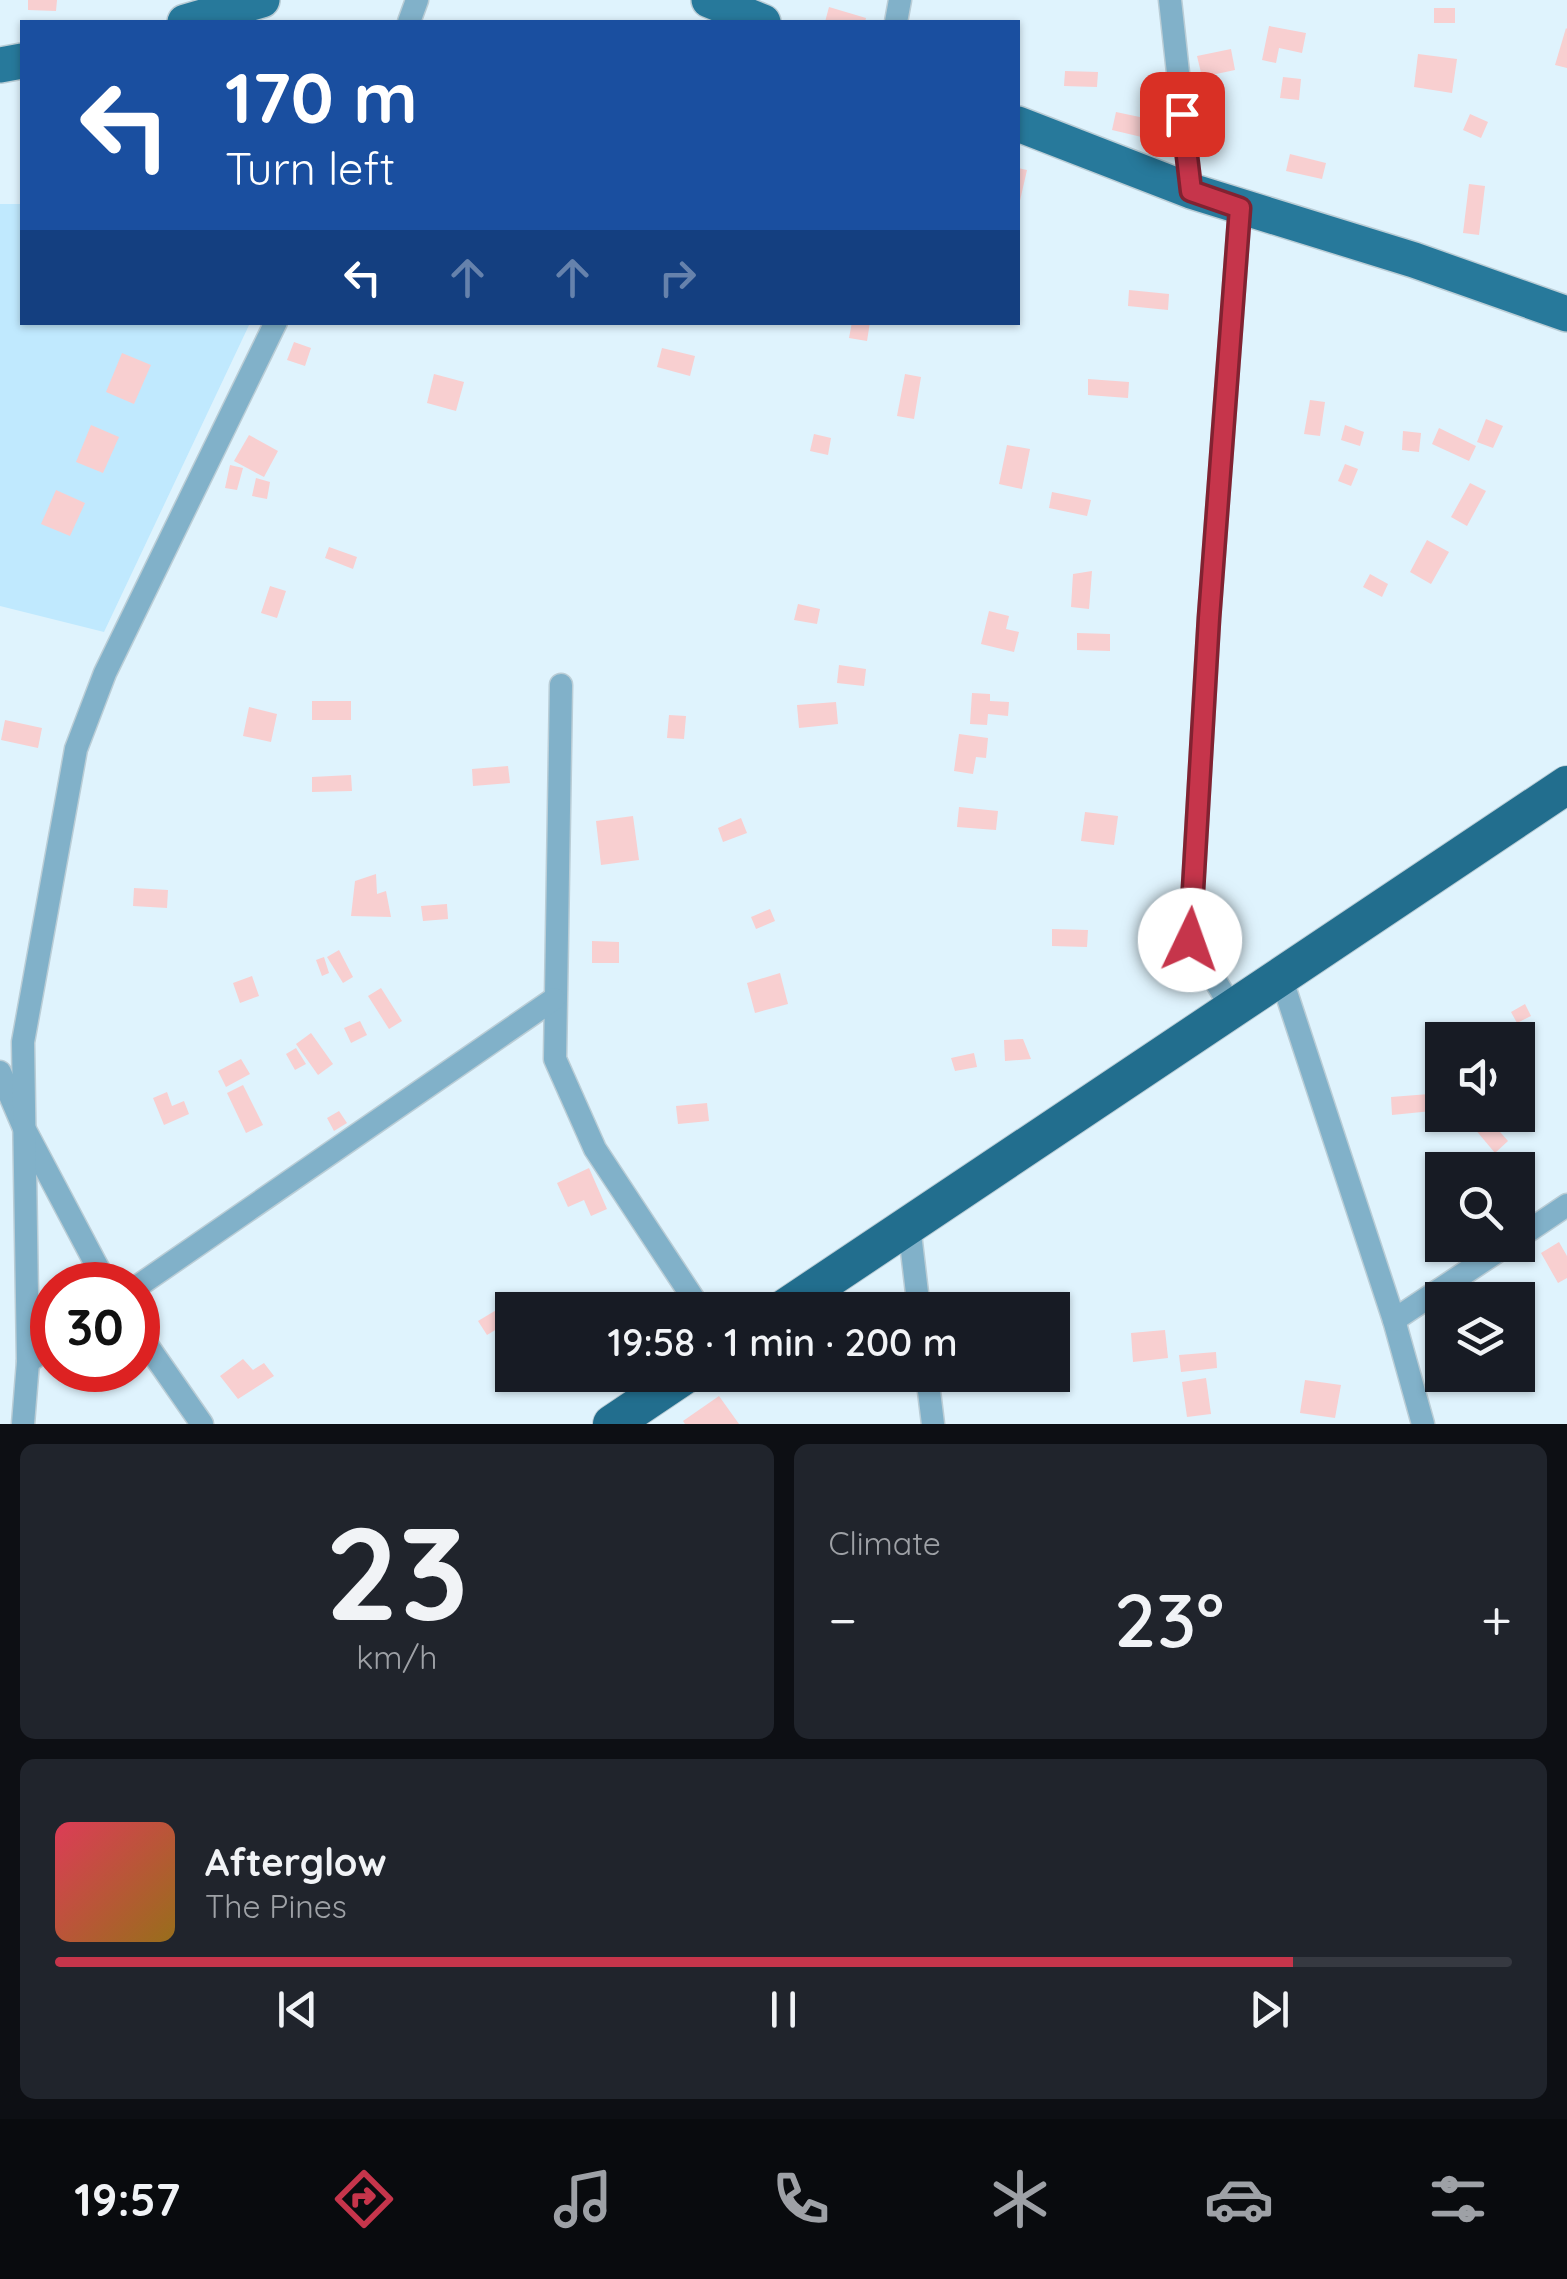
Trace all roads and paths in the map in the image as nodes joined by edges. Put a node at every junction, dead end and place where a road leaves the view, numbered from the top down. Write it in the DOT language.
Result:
graph roads {
  1 [pos="262,0"];
  2 [pos="709,0"];
  3 [pos="1170,0"];
  4 [pos="191,20"];
  5 [pos="758,20"];
  6 [pos="1020,125"];
  7 [pos="1191,191"];
  8 [pos="1240,208"];
  9 [pos="1567,314"];
  10 [pos="275,325"];
  11 [pos="560,685"];
  12 [pos="1567,784"];
  13 [pos="1281,976"];
  14 [pos="554,1000"];
  15 [pos="1233,1010"];
  16 [pos="0,1072"];
  17 [pos="24,1128"];
  18 [pos="1567,1205"];
  19 [pos="910,1225"];
  20 [pos="1535,1227"];
  21 [pos="95,1262"];
  22 [pos="1481,1262"];
  23 [pos="160,1271"];
  24 [pos="688,1292"];
  25 [pos="809,1292"];
  26 [pos="917,1292"];
  27 [pos="1394,1320"];
  28 [pos="28,1362"];
  29 [pos="160,1364"];
  30 [pos="660,1392"];
  31 [pos="929,1392"];
  32 [pos="23,1424"];
  33 [pos="202,1424"];
  34 [pos="612,1424"];
  35 [pos="933,1424"];
  36 [pos="1423,1424"];
  1 -- 4 [label="main road"];
  2 -- 5 [label="main road"];
  3 -- 7 [label="street"];
  6 -- 7 [label="main road"];
  7 -- 8 [label="main road"];
  8 -- 9 [label="main road"];
  8 -- 15 [label="street"];
  10 -- 17 [label="street"];
  11 -- 14 [label="street"];
  12 -- 13 [label="highway"];
  13 -- 15 [label="highway"];
  13 -- 27 [label="street"];
  14 -- 23 [label="street"];
  14 -- 24 [label="street"];
  15 -- 19 [label="highway"];
  16 -- 17 [label="street"];
  17 -- 21 [label="street"];
  17 -- 28 [label="street"];
  18 -- 20 [label="street"];
  19 -- 25 [label="highway"];
  19 -- 26 [label="street"];
  22 -- 27 [label="street"];
  27 -- 36 [label="street"];
  28 -- 32 [label="street"];
  29 -- 33 [label="street"];
  30 -- 34 [label="highway"];
  31 -- 35 [label="street"];
}
